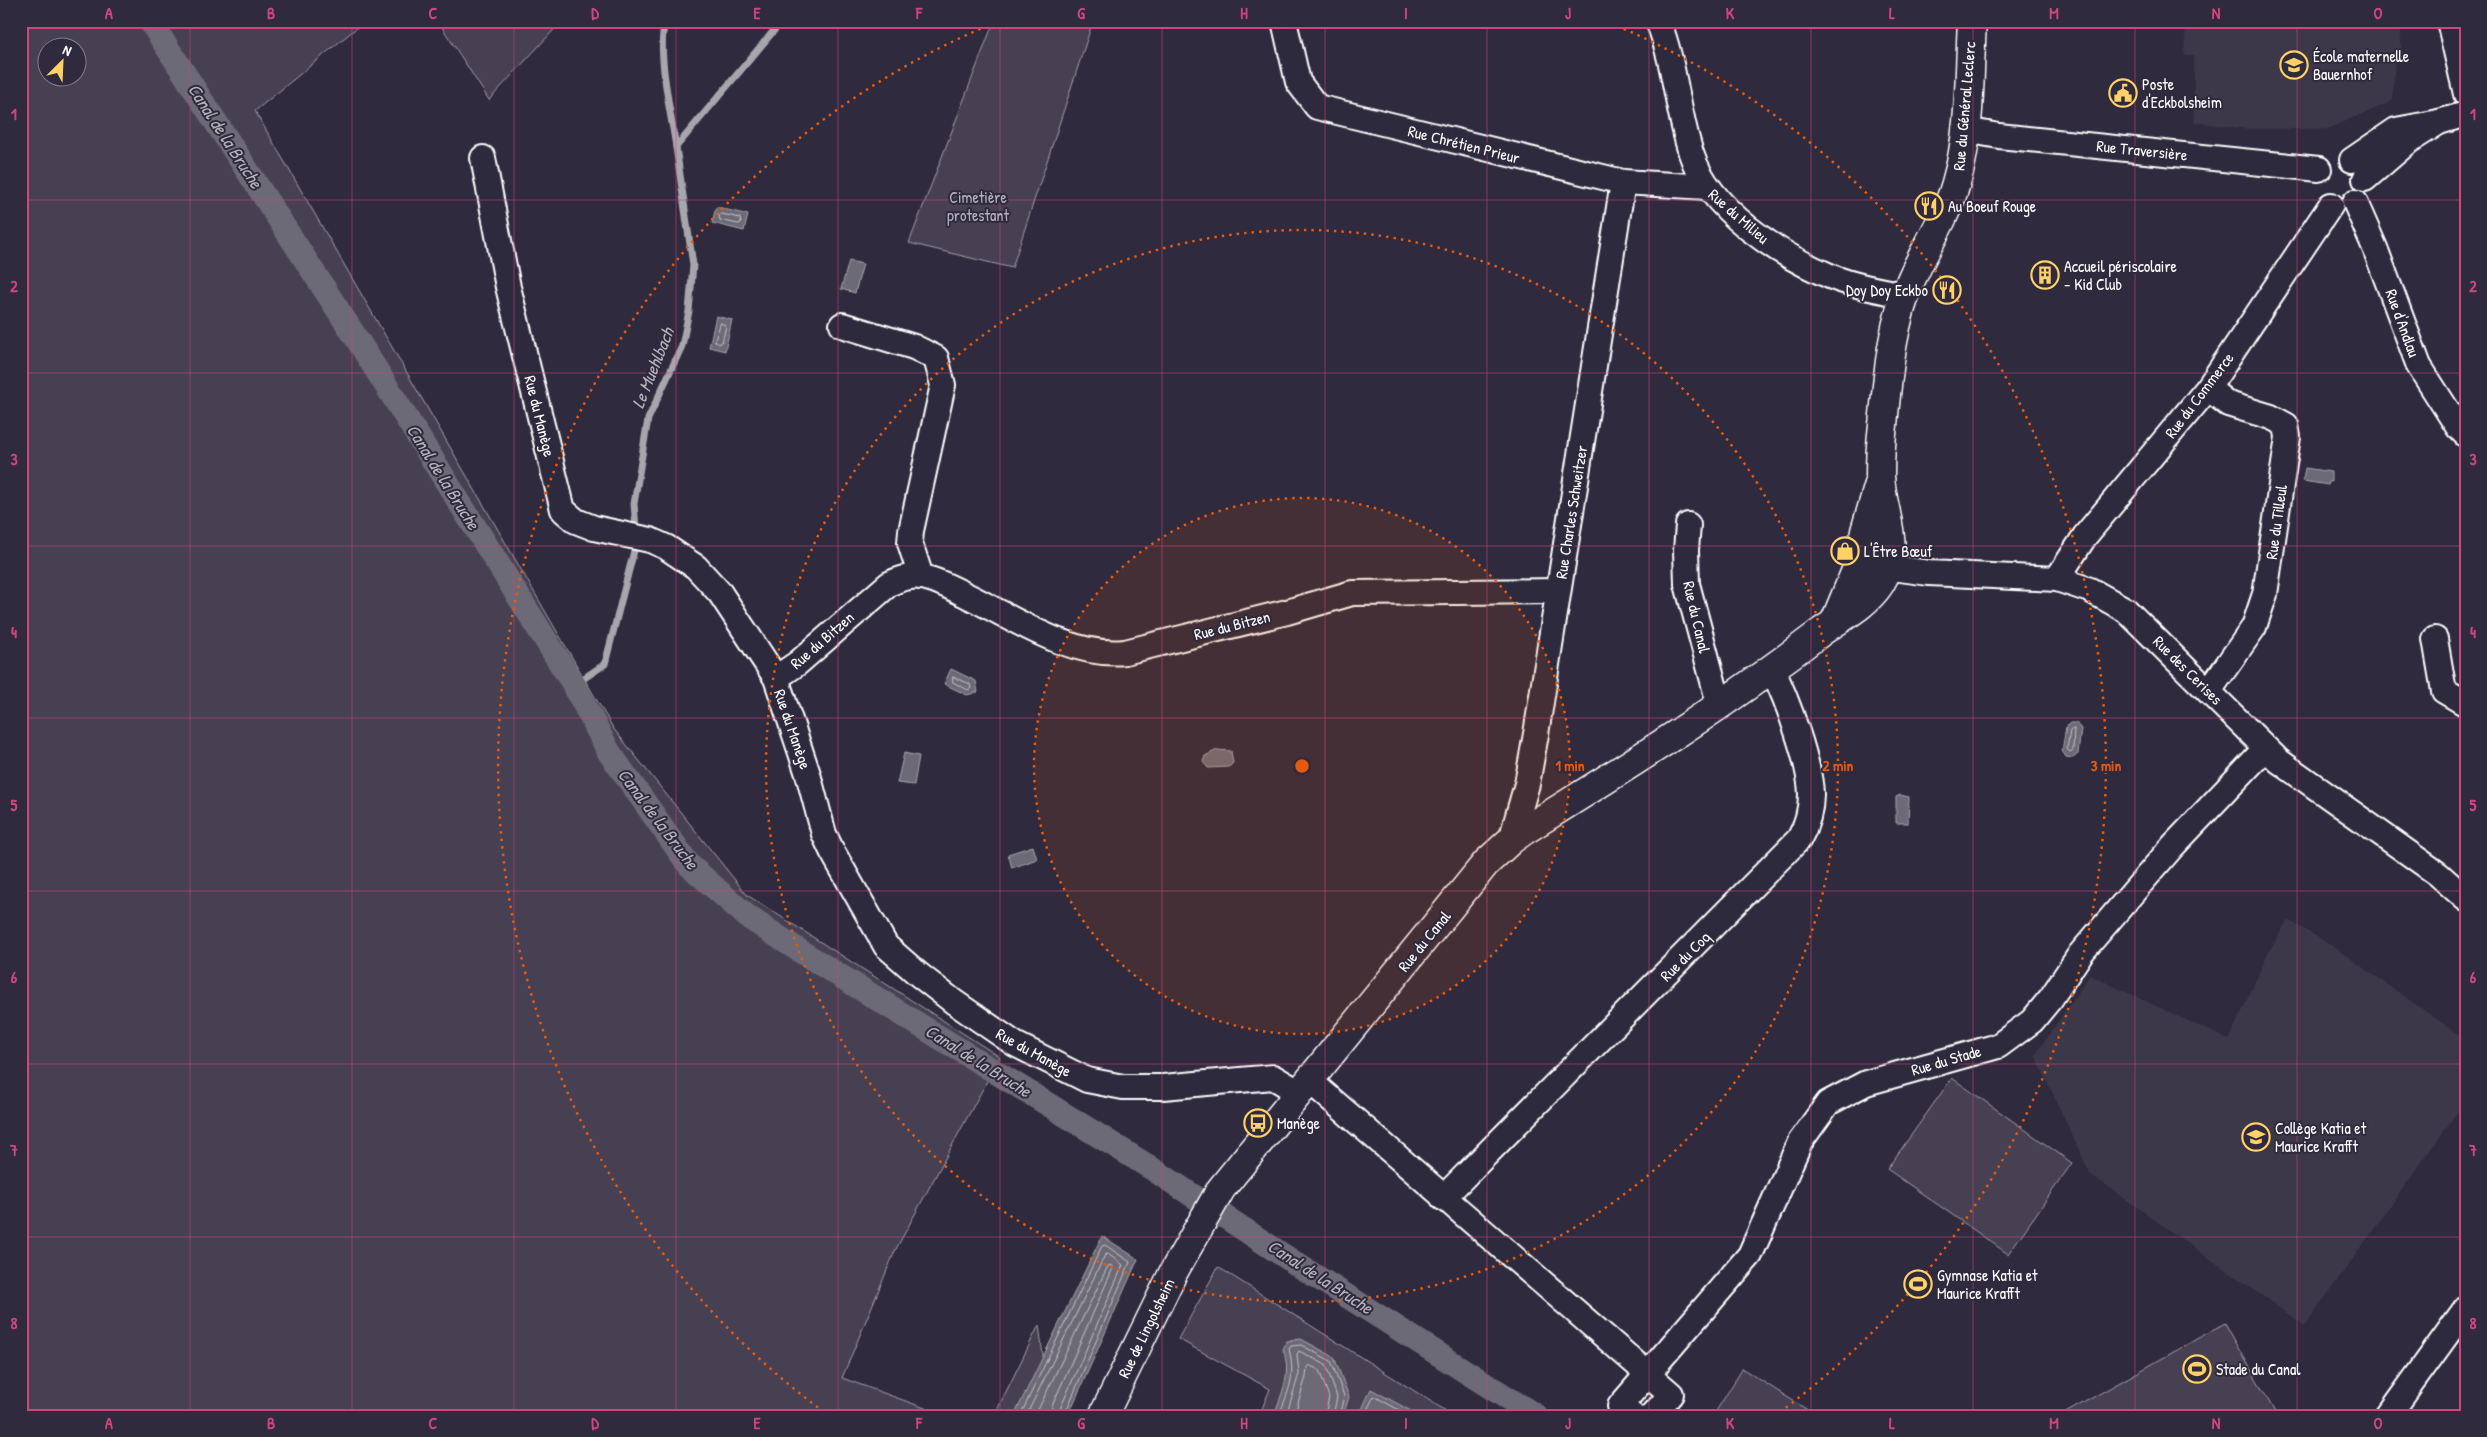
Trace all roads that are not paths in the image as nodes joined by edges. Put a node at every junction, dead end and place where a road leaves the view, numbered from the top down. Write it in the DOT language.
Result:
graph roads {
  1 [pos="1284,21"];
  2 [pos="1658,21"];
  3 [pos="1972,21"];
  4 [pos="2449,21"];
  5 [pos="2466,94"];
  6 [pos="2466,114"];
  7 [pos="1965,130"];
  8 [pos="483,158"];
  9 [pos="2319,170"];
  10 [pos="2358,170"];
  11 [pos="1623,182"];
  12 [pos="1706,187"];
  13 [pos="2355,202"];
  14 [pos="2331,205"];
  15 [pos="1906,294"];
  16 [pos="842,325"];
  17 [pos="2208,388"];
  18 [pos="2466,435"];
  19 [pos="1880,478"];
  20 [pos="1688,525"];
  21 [pos="1859,563"];
  22 [pos="1888,568"];
  23 [pos="921,577"];
  24 [pos="2057,579"];
  25 [pos="1558,591"];
  26 [pos="1835,621"];
  27 [pos="2436,639"];
  28 [pos="1772,669"];
  29 [pos="776,678"];
  30 [pos="2209,691"];
  31 [pos="2466,704"];
  32 [pos="1720,706"];
  33 [pos="2265,749"];
  34 [pos="1511,840"];
  35 [pos="2466,899"];
  36 [pos="1305,1087"];
  37 [pos="1443,1198"];
  38 [pos="1196,1233"];
  39 [pos="2466,1308"];
  40 [pos="1646,1373"];
  41 [pos="1103,1416"];
  42 [pos="1634,1416"];
  43 [pos="1652,1416"];
  44 [pos="2388,1416"];
  1 -- 11 [label="street, Rue Chrétien Prieur"];
  2 -- 12 [label="street, Rue du Milieu"];
  3 -- 7 [label="main road, Rue du Général Leclerc"];
  4 -- 5 [label="street"];
  6 -- 10 [label="street"];
  7 -- 9 [label="street, Rue Traversière"];
  7 -- 15 [label="main road, Rue du Général Leclerc"];
  8 -- 29 [label="street, Rue du Manège"];
  9 -- 10 [label="street"];
  9 -- 14 [label="street"];
  10 -- 13 [label="street"];
  11 -- 12 [label="street, Rue Chrétien Prieur"];
  11 -- 25 [label="street, Rue Charles Schweitzer"];
  12 -- 15 [label="street, Rue du Milieu"];
  13 -- 14 [label="street"];
  13 -- 18 [label="street, Rue d'Andlau"];
  14 -- 17 [label="street, Rue du Commerce"];
  15 -- 19 [label="main road, Rue du Général Leclerc"];
  16 -- 23 [label="street"];
  17 -- 24 [label="street, Rue du Commerce"];
  17 -- 30 [label="street, Rue du Tilleul"];
  19 -- 21 [label="main road, Rue du Général Leclerc"];
  19 -- 22 [label="main road, Rue du Général Leclerc"];
  20 -- 32 [label="street, Rue du Canal"];
  21 -- 22 [label="street, Rue des Cerises"];
  21 -- 26 [label="main road"];
  22 -- 24 [label="street, Rue des Cerises"];
  22 -- 26 [label="main road, Rue du Canal"];
  23 -- 25 [label="street, Rue du Bitzen"];
  23 -- 29 [label="street, Rue du Bitzen"];
  24 -- 30 [label="street, Rue des Cerises"];
  25 -- 34 [label="street, Rue Charles Schweitzer"];
  26 -- 28 [label="main road, Rue du Canal"];
  27 -- 31 [label="street"];
  28 -- 32 [label="main road, Rue du Canal"];
  28 -- 37 [label="street, Rue du Coq"];
  29 -- 36 [label="street, Rue du Manège"];
  30 -- 33 [label="street, Rue des Cerises"];
  32 -- 34 [label="main road, Rue du Canal"];
  33 -- 35 [label="street, Rue des Cerises"];
  33 -- 40 [label="street, Rue du Stade"];
  34 -- 36 [label="main road, Rue du Canal"];
  36 -- 37 [label="street"];
  36 -- 38 [label="main road, Rue du Canal"];
  37 -- 40 [label="street"];
  38 -- 41 [label="main road, Rue de Lingolsheim"];
  39 -- 44 [label="street"];
  40 -- 42 [label="street, Rue du Stade"];
  40 -- 43 [label="street"];
}
